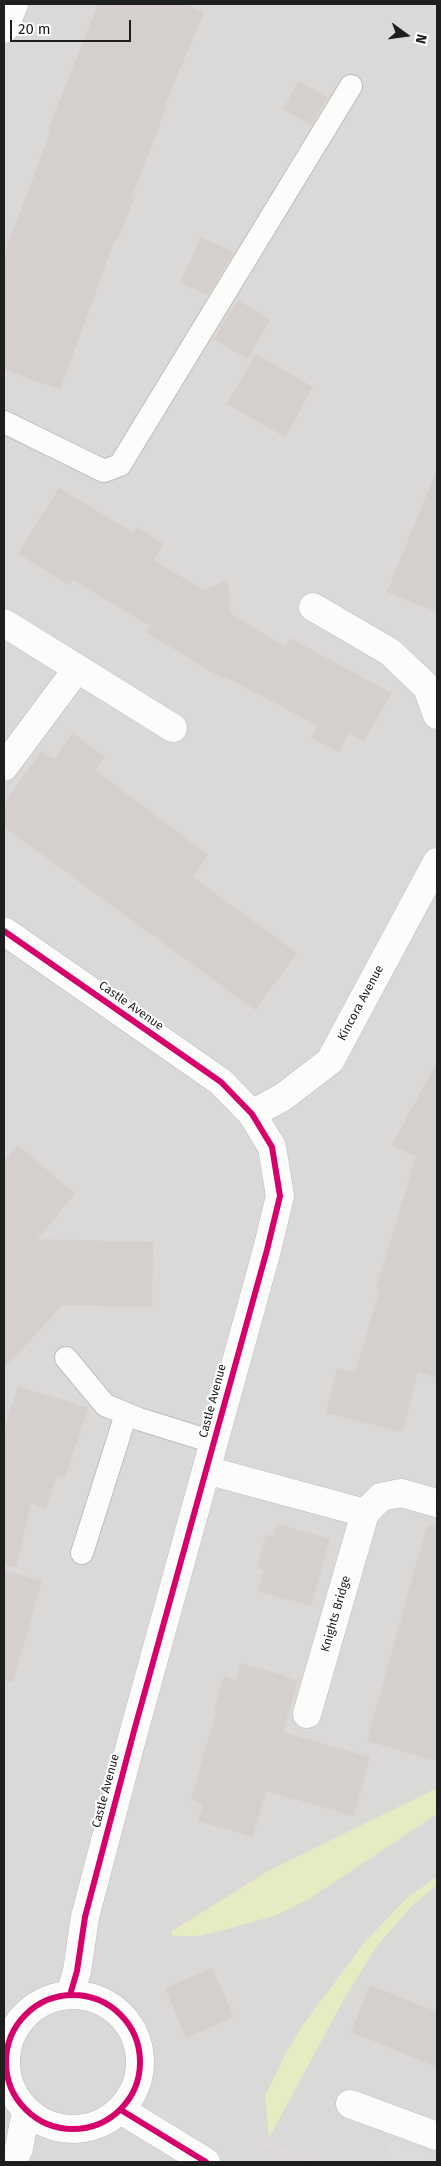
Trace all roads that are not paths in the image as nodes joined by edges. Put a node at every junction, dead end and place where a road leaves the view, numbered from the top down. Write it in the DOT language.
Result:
graph roads {
  1 [pos="14,4"];
  2 [pos="4,29"];
  3 [pos="351,86"];
  4 [pos="4,422"];
  5 [pos="312,608"];
  6 [pos="4,623"];
  7 [pos="77,669"];
  8 [pos="437,715"];
  9 [pos="173,728"];
  10 [pos="4,767"];
  11 [pos="437,862"];
  12 [pos="4,931"];
  13 [pos="252,1114"];
  14 [pos="66,1358"];
  15 [pos="126,1414"];
  16 [pos="214,1442"];
  17 [pos="206,1470"];
  18 [pos="437,1503"];
  19 [pos="365,1513"];
  20 [pos="82,1553"];
  21 [pos="307,1714"];
  22 [pos="70,1995"];
  23 [pos="5,2061"];
  24 [pos="350,2104"];
  25 [pos="121,2110"];
  26 [pos="26,2111"];
  27 [pos="437,2136"];
  28 [pos="13,2162"];
  29 [pos="206,2162"];
  1 -- 2 [label="street"];
  3 -- 4 [label="lane"];
  5 -- 8 [label="street"];
  6 -- 7 [label="street"];
  7 -- 9 [label="street"];
  7 -- 10 [label="street"];
  11 -- 13 [label="street, Kincora Avenue"];
  12 -- 13 [label="street, Castle Avenue"];
  13 -- 16 [label="street, Castle Avenue"];
  14 -- 15 [label="lane"];
  15 -- 16 [label="lane"];
  15 -- 20 [label="lane"];
  16 -- 17 [label="street, Castle Avenue"];
  17 -- 19 [label="street"];
  17 -- 22 [label="street, Castle Avenue"];
  18 -- 19 [label="street"];
  19 -- 21 [label="street, Knights Bridge"];
  22 -- 23 [label="street"];
  22 -- 25 [label="street"];
  23 -- 26 [label="street"];
  24 -- 27 [label="street"];
  25 -- 26 [label="street"];
  25 -- 29 [label="street"];
  26 -- 28 [label="street"];
}
